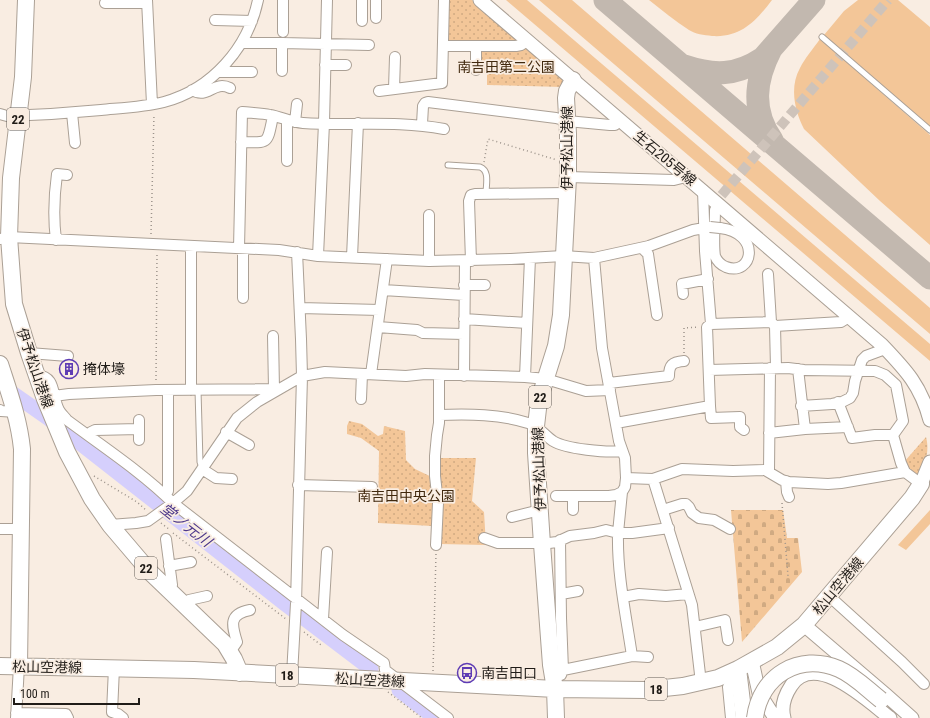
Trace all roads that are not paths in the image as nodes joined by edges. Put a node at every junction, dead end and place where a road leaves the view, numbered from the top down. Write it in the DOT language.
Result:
graph roads {
  1 [pos="26,0"];
  2 [pos="258,0"];
  3 [pos="283,0"];
  4 [pos="327,0"];
  5 [pos="362,0"];
  6 [pos="376,0"];
  7 [pos="444,0"];
  8 [pos="480,0"];
  9 [pos="147,2"];
  10 [pos="106,3"];
  11 [pos="376,18"];
  12 [pos="215,20"];
  13 [pos="252,21"];
  14 [pos="362,21"];
  15 [pos="283,32"];
  16 [pos="822,37"];
  17 [pos="527,40"];
  18 [pos="242,43"];
  19 [pos="282,43"];
  20 [pos="326,45"];
  21 [pos="369,45"];
  22 [pos="443,46"];
  23 [pos="476,46"];
  24 [pos="395,57"];
  25 [pos="325,65"];
  26 [pos="346,65"];
  27 [pos="476,70"];
  28 [pos="282,71"];
  29 [pos="218,72"];
  30 [pos="252,72"];
  31 [pos="574,80"];
  32 [pos="230,88"];
  33 [pos="394,89"];
  34 [pos="192,90"];
  35 [pos="379,91"];
  36 [pos="152,102"];
  37 [pos="298,104"];
  38 [pos="72,113"];
  39 [pos="0,114"];
  40 [pos="19,116"];
  41 [pos="273,116"];
  42 [pos="620,120"];
  43 [pos="291,121"];
  44 [pos="567,121"];
  45 [pos="324,123"];
  46 [pos="358,123"];
  47 [pos="422,124"];
  48 [pos="444,129"];
  49 [pos="930,130"];
  50 [pos="241,142"];
  51 [pos="75,143"];
  52 [pos="287,161"];
  53 [pos="448,165"];
  54 [pos="67,174"];
  55 [pos="685,176"];
  56 [pos="568,178"];
  57 [pos="703,190"];
  58 [pos="486,194"];
  59 [pos="715,210"];
  60 [pos="429,215"];
  61 [pos="712,228"];
  62 [pos="4,238"];
  63 [pos="56,240"];
  64 [pos="191,246"];
  65 [pos="241,248"];
  66 [pos="642,248"];
  67 [pos="298,252"];
  68 [pos="318,256"];
  69 [pos="563,256"];
  70 [pos="352,257"];
  71 [pos="530,258"];
  72 [pos="594,258"];
  73 [pos="387,259"];
  74 [pos="429,261"];
  75 [pos="468,261"];
  76 [pos="768,274"];
  77 [pos="708,280"];
  78 [pos="485,285"];
  79 [pos="383,290"];
  80 [pos="464,290"];
  81 [pos="683,294"];
  82 [pos="243,298"];
  83 [pos="300,308"];
  84 [pos="380,310"];
  85 [pos="656,315"];
  86 [pos="849,317"];
  87 [pos="464,319"];
  88 [pos="527,323"];
  89 [pos="773,324"];
  90 [pos="709,326"];
  91 [pos="378,327"];
  92 [pos="464,334"];
  93 [pos="273,336"];
  94 [pos="885,349"];
  95 [pos="29,353"];
  96 [pos="68,356"];
  97 [pos="684,361"];
  98 [pos="0,364"];
  99 [pos="773,368"];
  100 [pos="798,369"];
  101 [pos="709,370"];
  102 [pos="859,371"];
  103 [pos="367,374"];
  104 [pos="438,375"];
  105 [pos="302,376"];
  106 [pos="464,376"];
  107 [pos="525,378"];
  108 [pos="546,379"];
  109 [pos="610,386"];
  110 [pos="276,389"];
  111 [pos="168,390"];
  112 [pos="195,390"];
  113 [pos="49,398"];
  114 [pos="361,399"];
  115 [pos="838,402"];
  116 [pos="710,406"];
  117 [pos="801,406"];
  118 [pos="10,410"];
  119 [pos="439,415"];
  120 [pos="930,420"];
  121 [pos="616,424"];
  122 [pos="536,426"];
  123 [pos="848,427"];
  124 [pos="805,429"];
  125 [pos="139,430"];
  126 [pos="744,430"];
  127 [pos="226,432"];
  128 [pos="769,433"];
  129 [pos="88,435"];
  130 [pos="893,435"];
  131 [pos="249,445"];
  132 [pos="622,451"];
  133 [pos="930,462"];
  134 [pos="202,469"];
  135 [pos="769,471"];
  136 [pos="905,472"];
  137 [pos="232,478"];
  138 [pos="626,478"];
  139 [pos="653,479"];
  140 [pos="786,481"];
  141 [pos="921,484"];
  142 [pos="298,485"];
  143 [pos="372,487"];
  144 [pos="622,492"];
  145 [pos="165,494"];
  146 [pos="556,496"];
  147 [pos="573,496"];
  148 [pos="789,496"];
  149 [pos="172,503"];
  150 [pos="540,510"];
  151 [pos="573,510"];
  152 [pos="663,510"];
  153 [pos="512,517"];
  154 [pos="110,525"];
  155 [pos="669,528"];
  156 [pos="0,529"];
  157 [pos="20,529"];
  158 [pos="730,529"];
  159 [pos="618,533"];
  160 [pos="484,538"];
  161 [pos="166,539"];
  162 [pos="560,540"];
  163 [pos="542,544"];
  164 [pos="436,545"];
  165 [pos="327,552"];
  166 [pos="191,562"];
  167 [pos="169,566"];
  168 [pos="168,590"];
  169 [pos="578,591"];
  170 [pos="561,594"];
  171 [pos="688,594"];
  172 [pos="207,596"];
  173 [pos="829,596"];
  174 [pos="623,597"];
  175 [pos="296,600"];
  176 [pos="183,605"];
  177 [pos="250,610"];
  178 [pos="323,619"];
  179 [pos="804,626"];
  180 [pos="695,627"];
  181 [pos="728,640"];
  182 [pos="230,652"];
  183 [pos="632,656"];
  184 [pos="648,657"];
  185 [pos="745,665"];
  186 [pos="0,666"];
  187 [pos="19,666"];
  188 [pos="114,668"];
  189 [pos="563,670"];
  190 [pos="240,673"];
  191 [pos="292,675"];
  192 [pos="402,681"];
  193 [pos="701,683"];
  194 [pos="924,684"];
  195 [pos="555,689"];
  196 [pos="881,700"];
  197 [pos="16,716"];
  198 [pos="68,718"];
  199 [pos="123,718"];
  200 [pos="448,718"];
  201 [pos="556,718"];
  202 [pos="731,718"];
  203 [pos="744,718"];
  204 [pos="755,718"];
  205 [pos="775,718"];
  206 [pos="784,718"];
  207 [pos="890,718"];
  208 [pos="902,718"];
  209 [pos="912,718"];
  1 -- 40 [label="main road, 伊予松山港線 / 22"];
  2 -- 13 [label="street"];
  3 -- 15 [label="street"];
  4 -- 20 [label="street"];
  5 -- 14 [label="street"];
  6 -- 11 [label="street"];
  7 -- 22 [label="street"];
  8 -- 17 [label="street, 生石205号線"];
  9 -- 10 [label="street"];
  9 -- 36 [label="street"];
  12 -- 13 [label="street"];
  13 -- 18 [label="street"];
  16 -- 49 [label="lane"];
  17 -- 23 [label="street"];
  17 -- 31 [label="street, 生石205号線"];
  18 -- 19 [label="street"];
  18 -- 29 [label="street"];
  19 -- 20 [label="street"];
  19 -- 28 [label="street"];
  20 -- 21 [label="street"];
  20 -- 25 [label="street"];
  22 -- 23 [label="street"];
  22 -- 33 [label="street"];
  23 -- 27 [label="street"];
  24 -- 33 [label="street"];
  25 -- 26 [label="street"];
  25 -- 45 [label="street"];
  29 -- 30 [label="street"];
  29 -- 34 [label="street"];
  31 -- 42 [label="street, 生石205号線"];
  31 -- 44 [label="main road, 伊予松山港線 / 22"];
  32 -- 34 [label="street"];
  33 -- 35 [label="street"];
  34 -- 36 [label="street"];
  36 -- 38 [label="street"];
  37 -- 43 [label="street"];
  38 -- 40 [label="street"];
  38 -- 51 [label="street"];
  39 -- 40 [label="street"];
  40 -- 62 [label="main road, 伊予松山港線 / 22"];
  41 -- 43 [label="street"];
  41 -- 50 [label="street"];
  41 -- 50 [label="street"];
  42 -- 44 [label="street"];
  42 -- 55 [label="street, 生石205号線"];
  43 -- 45 [label="street"];
  43 -- 52 [label="street"];
  44 -- 47 [label="street"];
  44 -- 56 [label="main road, 伊予松山港線 / 22"];
  45 -- 46 [label="street"];
  45 -- 68 [label="street"];
  46 -- 47 [label="street"];
  46 -- 70 [label="street"];
  47 -- 48 [label="street"];
  50 -- 65 [label="street"];
  53 -- 58 [label="lane"];
  54 -- 63 [label="street"];
  55 -- 56 [label="street"];
  55 -- 57 [label="street, 生石205号線"];
  56 -- 58 [label="street"];
  56 -- 69 [label="main road, 伊予松山港線 / 22"];
  57 -- 61 [label="street"];
  57 -- 86 [label="street, 生石205号線"];
  58 -- 75 [label="street"];
  59 -- 61 [label="street"];
  60 -- 74 [label="street"];
  61 -- 66 [label="street"];
  61 -- 77 [label="street"];
  62 -- 63 [label="street"];
  62 -- 95 [label="main road, 伊予松山港線 / 22"];
  63 -- 64 [label="street"];
  64 -- 65 [label="street"];
  64 -- 112 [label="street"];
  65 -- 67 [label="street"];
  65 -- 82 [label="street"];
  66 -- 72 [label="street"];
  66 -- 85 [label="street"];
  67 -- 68 [label="street"];
  67 -- 83 [label="street"];
  68 -- 70 [label="street"];
  69 -- 71 [label="street"];
  69 -- 72 [label="street"];
  69 -- 108 [label="main road, 伊予松山港線 / 22"];
  70 -- 73 [label="street"];
  71 -- 75 [label="street"];
  71 -- 88 [label="street"];
  72 -- 109 [label="street"];
  73 -- 74 [label="street"];
  73 -- 79 [label="street"];
  74 -- 75 [label="street"];
  75 -- 80 [label="street"];
  76 -- 89 [label="street"];
  77 -- 81 [label="street"];
  77 -- 90 [label="street"];
  78 -- 80 [label="street"];
  79 -- 80 [label="street"];
  79 -- 84 [label="street"];
  80 -- 87 [label="street"];
  83 -- 84 [label="street"];
  83 -- 105 [label="street"];
  84 -- 91 [label="street"];
  86 -- 89 [label="street"];
  86 -- 94 [label="street, 生石205号線"];
  87 -- 88 [label="street"];
  87 -- 92 [label="street"];
  88 -- 107 [label="street"];
  89 -- 90 [label="street"];
  89 -- 99 [label="street"];
  90 -- 101 [label="street"];
  91 -- 92 [label="street"];
  91 -- 103 [label="street"];
  92 -- 106 [label="street"];
  93 -- 110 [label="street"];
  94 -- 102 [label="street"];
  94 -- 120 [label="street, 生石205号線"];
  95 -- 96 [label="street"];
  95 -- 113 [label="main road, 伊予松山港線 / 22"];
  97 -- 109 [label="street"];
  98 -- 118 [label="main road"];
  99 -- 100 [label="street"];
  99 -- 101 [label="street"];
  99 -- 128 [label="street"];
  100 -- 102 [label="street"];
  100 -- 117 [label="street"];
  101 -- 116 [label="street"];
  102 -- 115 [label="street"];
  102 -- 130 [label="street"];
  103 -- 104 [label="street"];
  103 -- 105 [label="street"];
  103 -- 114 [label="street"];
  104 -- 106 [label="street"];
  104 -- 119 [label="street"];
  105 -- 110 [label="street"];
  105 -- 142 [label="street"];
  106 -- 107 [label="street"];
  107 -- 108 [label="street"];
  108 -- 109 [label="street"];
  108 -- 122 [label="main road, 伊予松山港線 / 22"];
  109 -- 121 [label="street"];
  110 -- 112 [label="street"];
  110 -- 127 [label="street"];
  111 -- 112 [label="street"];
  111 -- 113 [label="street"];
  111 -- 145 [label="street"];
  112 -- 134 [label="lane"];
  113 -- 129 [label="street"];
  113 -- 154 [label="main road, 伊予松山港線 / 22"];
  115 -- 117 [label="street"];
  115 -- 123 [label="street"];
  116 -- 121 [label="street"];
  116 -- 126 [label="street"];
  117 -- 124 [label="street"];
  118 -- 157 [label="main road"];
  119 -- 122 [label="street"];
  119 -- 164 [label="street"];
  121 -- 132 [label="street"];
  122 -- 132 [label="street"];
  122 -- 150 [label="main road, 伊予松山港線 / 22"];
  123 -- 124 [label="street"];
  123 -- 130 [label="street"];
  124 -- 128 [label="street"];
  125 -- 129 [label="street"];
  127 -- 131 [label="street"];
  127 -- 134 [label="street"];
  128 -- 135 [label="street"];
  129 -- 145 [label="street"];
  130 -- 136 [label="street"];
  132 -- 138 [label="street"];
  133 -- 141 [label="street"];
  134 -- 137 [label="street"];
  134 -- 149 [label="street"];
  135 -- 139 [label="street"];
  135 -- 140 [label="street"];
  136 -- 140 [label="street"];
  136 -- 141 [label="street"];
  138 -- 139 [label="street"];
  138 -- 144 [label="street"];
  139 -- 152 [label="street"];
  140 -- 148 [label="street"];
  141 -- 173 [label="main road, 松山空港線 / 18"];
  142 -- 143 [label="street"];
  142 -- 175 [label="street"];
  144 -- 147 [label="street"];
  144 -- 159 [label="street"];
  145 -- 149 [label="street"];
  146 -- 147 [label="street"];
  147 -- 151 [label="street"];
  149 -- 154 [label="street"];
  149 -- 175 [label="street"];
  150 -- 153 [label="street"];
  150 -- 163 [label="main road, 伊予松山港線 / 22"];
  152 -- 155 [label="street"];
  152 -- 158 [label="street"];
  154 -- 168 [label="main road, 伊予松山港線 / 22"];
  155 -- 159 [label="street"];
  155 -- 171 [label="street"];
  156 -- 157 [label="street"];
  157 -- 187 [label="main road"];
  159 -- 162 [label="street"];
  159 -- 174 [label="street"];
  160 -- 163 [label="street"];
  161 -- 167 [label="street"];
  162 -- 163 [label="street"];
  162 -- 170 [label="street"];
  163 -- 195 [label="main road, 伊予松山港線 / 22"];
  165 -- 178 [label="street"];
  166 -- 167 [label="street"];
  167 -- 168 [label="street"];
  168 -- 176 [label="main road, 伊予松山港線 / 22"];
  169 -- 170 [label="street"];
  170 -- 189 [label="street"];
  171 -- 174 [label="street"];
  171 -- 180 [label="street"];
  172 -- 176 [label="street"];
  173 -- 179 [label="main road, 松山空港線 / 18"];
  173 -- 194 [label="street"];
  174 -- 183 [label="street"];
  175 -- 178 [label="street"];
  175 -- 191 [label="street"];
  176 -- 182 [label="main road, 伊予松山港線 / 22"];
  177 -- 182 [label="street"];
  178 -- 192 [label="street"];
  179 -- 185 [label="main road, 松山空港線 / 18"];
  179 -- 209 [label="street"];
  180 -- 181 [label="street"];
  180 -- 193 [label="street"];
  182 -- 190 [label="main road, 伊予松山港線 / 22"];
  183 -- 184 [label="street"];
  183 -- 189 [label="street"];
  185 -- 193 [label="main road, 松山空港線 / 18"];
  185 -- 202 [label="street"];
  185 -- 203 [label="main road"];
  185 -- 205 [label="street"];
  186 -- 187 [label="main road, 松山空港線 / 18"];
  187 -- 188 [label="main road, 松山空港線 / 18"];
  187 -- 197 [label="street"];
  188 -- 190 [label="main road, 松山空港線 / 18"];
  188 -- 199 [label="street"];
  189 -- 195 [label="street"];
  190 -- 191 [label="main road, 松山空港線 / 18"];
  191 -- 192 [label="main road, 松山空港線 / 18"];
  192 -- 195 [label="main road, 松山空港線 / 18"];
  192 -- 200 [label="street"];
  193 -- 195 [label="main road, 松山空港線 / 18"];
  195 -- 201 [label="main road, 伊予松山港線 / 22"];
  196 -- 204 [label="main road, bridge"];
  196 -- 208 [label="street"];
  197 -- 198 [label="street"];
  206 -- 207 [label="street"];
}
